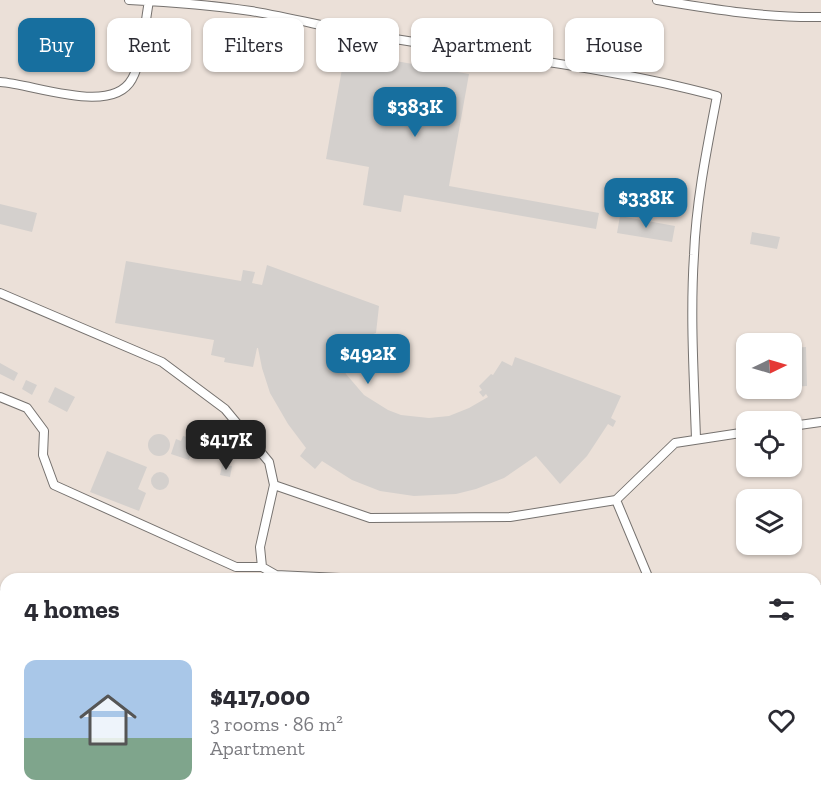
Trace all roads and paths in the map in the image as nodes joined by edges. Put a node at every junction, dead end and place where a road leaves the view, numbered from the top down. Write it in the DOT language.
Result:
graph roads {
  1 [pos="129,0"];
  2 [pos="657,0"];
  3 [pos="149,1"];
  4 [pos="821,17"];
  5 [pos="0,82"];
  6 [pos="0,293"];
  7 [pos="0,397"];
  8 [pos="821,422"];
  9 [pos="802,425"];
  10 [pos="736,434"];
  11 [pos="696,439"];
  12 [pos="274,484"];
  13 [pos="616,500"];
  14 [pos="262,567"];
  15 [pos="272,573"];
  16 [pos="646,573"];
  1 -- 3 [label="lane"];
  2 -- 4 [label="lane"];
  3 -- 5 [label="lane"];
  3 -- 11 [label="lane"];
  6 -- 12 [label="lane"];
  7 -- 14 [label="lane"];
  8 -- 9 [label="lane"];
  10 -- 11 [label="lane"];
  11 -- 13 [label="lane"];
  12 -- 13 [label="lane"];
  12 -- 14 [label="lane"];
  13 -- 16 [label="lane"];
  14 -- 15 [label="lane"];
}
